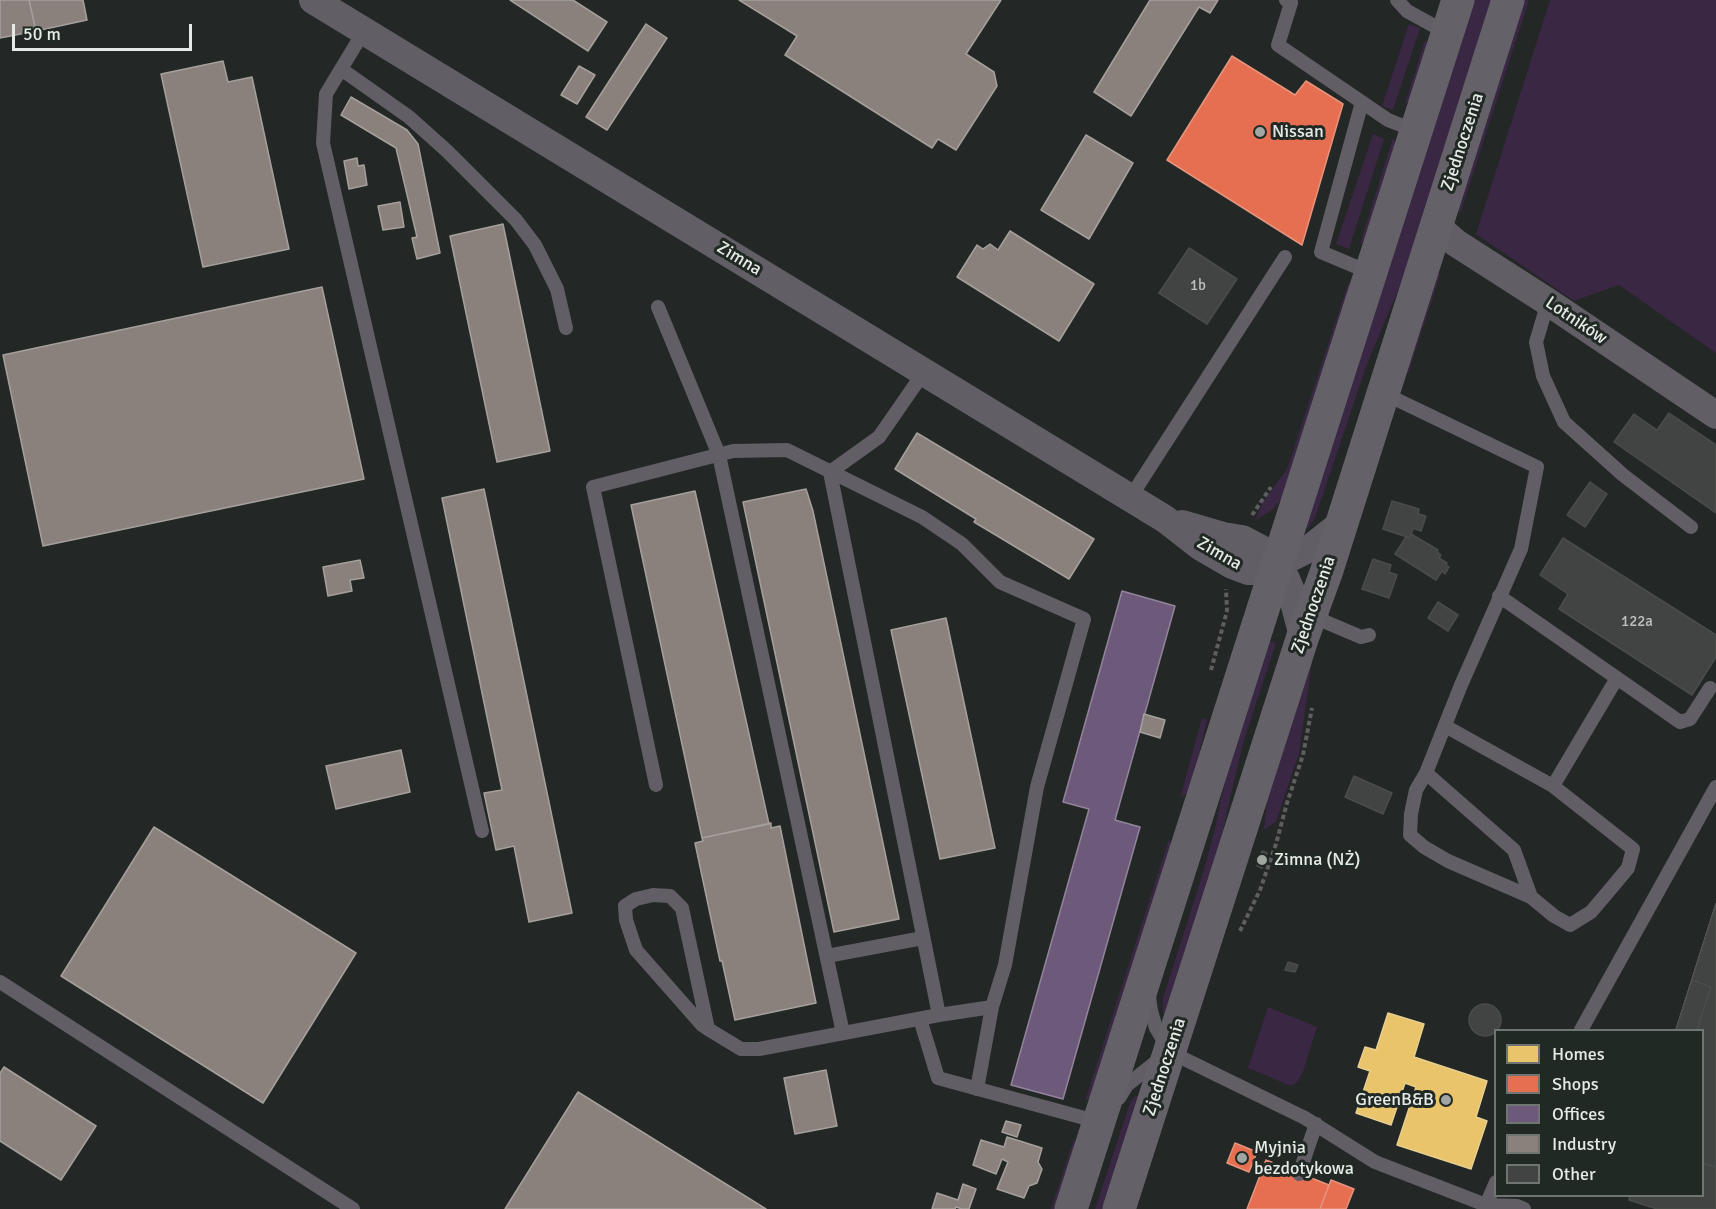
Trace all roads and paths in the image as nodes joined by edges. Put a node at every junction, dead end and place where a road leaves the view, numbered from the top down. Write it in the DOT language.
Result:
graph roads {
  1 [pos="314,0"];
  2 [pos="1286,0"];
  3 [pos="1397,0"];
  4 [pos="1458,0"];
  5 [pos="1508,0"];
  6 [pos="364,31"];
  7 [pos="1448,34"];
  8 [pos="341,69"];
  9 [pos="1362,102"];
  10 [pos="1416,131"];
  11 [pos="1436,226"];
  12 [pos="1285,257"];
  13 [pos="1371,273"];
  14 [pos="1548,302"];
  15 [pos="658,307"];
  16 [pos="566,328"];
  17 [pos="924,372"];
  18 [pos="1383,393"];
  19 [pos="1716,415"];
  20 [pos="719,455"];
  21 [pos="830,472"];
  22 [pos="1130,498"];
  23 [pos="1342,523"];
  24 [pos="1691,527"];
  25 [pos="1278,564"];
  26 [pos="1499,596"];
  27 [pos="1307,625"];
  28 [pos="1369,635"];
  29 [pos="1617,678"];
  30 [pos="1710,688"];
  31 [pos="1445,726"];
  32 [pos="1426,773"];
  33 [pos="656,785"];
  34 [pos="1553,786"];
  35 [pos="1716,787"];
  36 [pos="482,831"];
  37 [pos="1531,897"];
  38 [pos="923,938"];
  39 [pos="826,956"];
  40 [pos="1147,971"];
  41 [pos="0,982"];
  42 [pos="992,1007"];
  43 [pos="939,1015"];
  44 [pos="921,1019"];
  45 [pos="708,1029"];
  46 [pos="1582,1029"];
  47 [pos="843,1033"];
  48 [pos="1170,1052"];
  49 [pos="977,1089"];
  50 [pos="1316,1124"];
  51 [pos="1094,1137"];
  52 [pos="1299,1174"];
  53 [pos="1494,1188"];
  54 [pos="1487,1207"];
  55 [pos="353,1209"];
  56 [pos="1071,1209"];
  57 [pos="1119,1209"];
  58 [pos="1524,1209"];
  1 -- 6 [label="street, Zimna"];
  2 -- 9 [label="lane"];
  3 -- 7 [label="lane"];
  4 -- 7 [label="main road"];
  5 -- 11 [label="main road, Zjednoczenia"];
  6 -- 8 [label="lane"];
  6 -- 17 [label="street, Zimna"];
  7 -- 10 [label="main road"];
  8 -- 16 [label="lane"];
  8 -- 36 [label="lane"];
  9 -- 10 [label="lane"];
  9 -- 13 [label="lane"];
  10 -- 13 [label="main road"];
  11 -- 14 [label="street, Lotników"];
  11 -- 18 [label="main road, Zjednoczenia"];
  12 -- 22 [label="lane"];
  13 -- 25 [label="main road"];
  14 -- 19 [label="street, Lotników"];
  14 -- 24 [label="lane"];
  15 -- 20 [label="lane"];
  17 -- 21 [label="lane"];
  17 -- 22 [label="street, Zimna"];
  18 -- 23 [label="main road, Zjednoczenia"];
  18 -- 26 [label="lane"];
  20 -- 21 [label="lane"];
  20 -- 33 [label="lane"];
  20 -- 39 [label="lane"];
  21 -- 38 [label="lane"];
  21 -- 42 [label="lane"];
  22 -- 25 [label="street, Zimna"];
  23 -- 25 [label="street, Zimna"];
  23 -- 27 [label="main road, Zjednoczenia"];
  25 -- 27 [label="street"];
  25 -- 40 [label="main road"];
  26 -- 29 [label="lane"];
  26 -- 31 [label="lane"];
  27 -- 28 [label="lane"];
  27 -- 48 [label="main road, Zjednoczenia"];
  29 -- 30 [label="lane"];
  29 -- 34 [label="lane"];
  31 -- 32 [label="lane"];
  31 -- 34 [label="lane"];
  32 -- 37 [label="lane"];
  32 -- 37 [label="lane"];
  34 -- 37 [label="lane"];
  35 -- 46 [label="lane"];
  38 -- 39 [label="lane"];
  38 -- 43 [label="lane"];
  39 -- 47 [label="lane"];
  40 -- 48 [label="lane"];
  40 -- 51 [label="main road"];
  41 -- 55 [label="lane"];
  42 -- 43 [label="lane"];
  42 -- 49 [label="lane"];
  43 -- 44 [label="lane"];
  44 -- 47 [label="lane"];
  44 -- 49 [label="lane"];
  45 -- 45 [label="lane"];
  45 -- 47 [label="lane"];
  48 -- 50 [label="lane"];
  48 -- 51 [label="lane"];
  48 -- 57 [label="main road, Zjednoczenia"];
  49 -- 51 [label="lane"];
  50 -- 52 [label="lane"];
  50 -- 54 [label="lane"];
  51 -- 56 [label="main road"];
  53 -- 54 [label="lane"];
  54 -- 58 [label="lane"];
}
